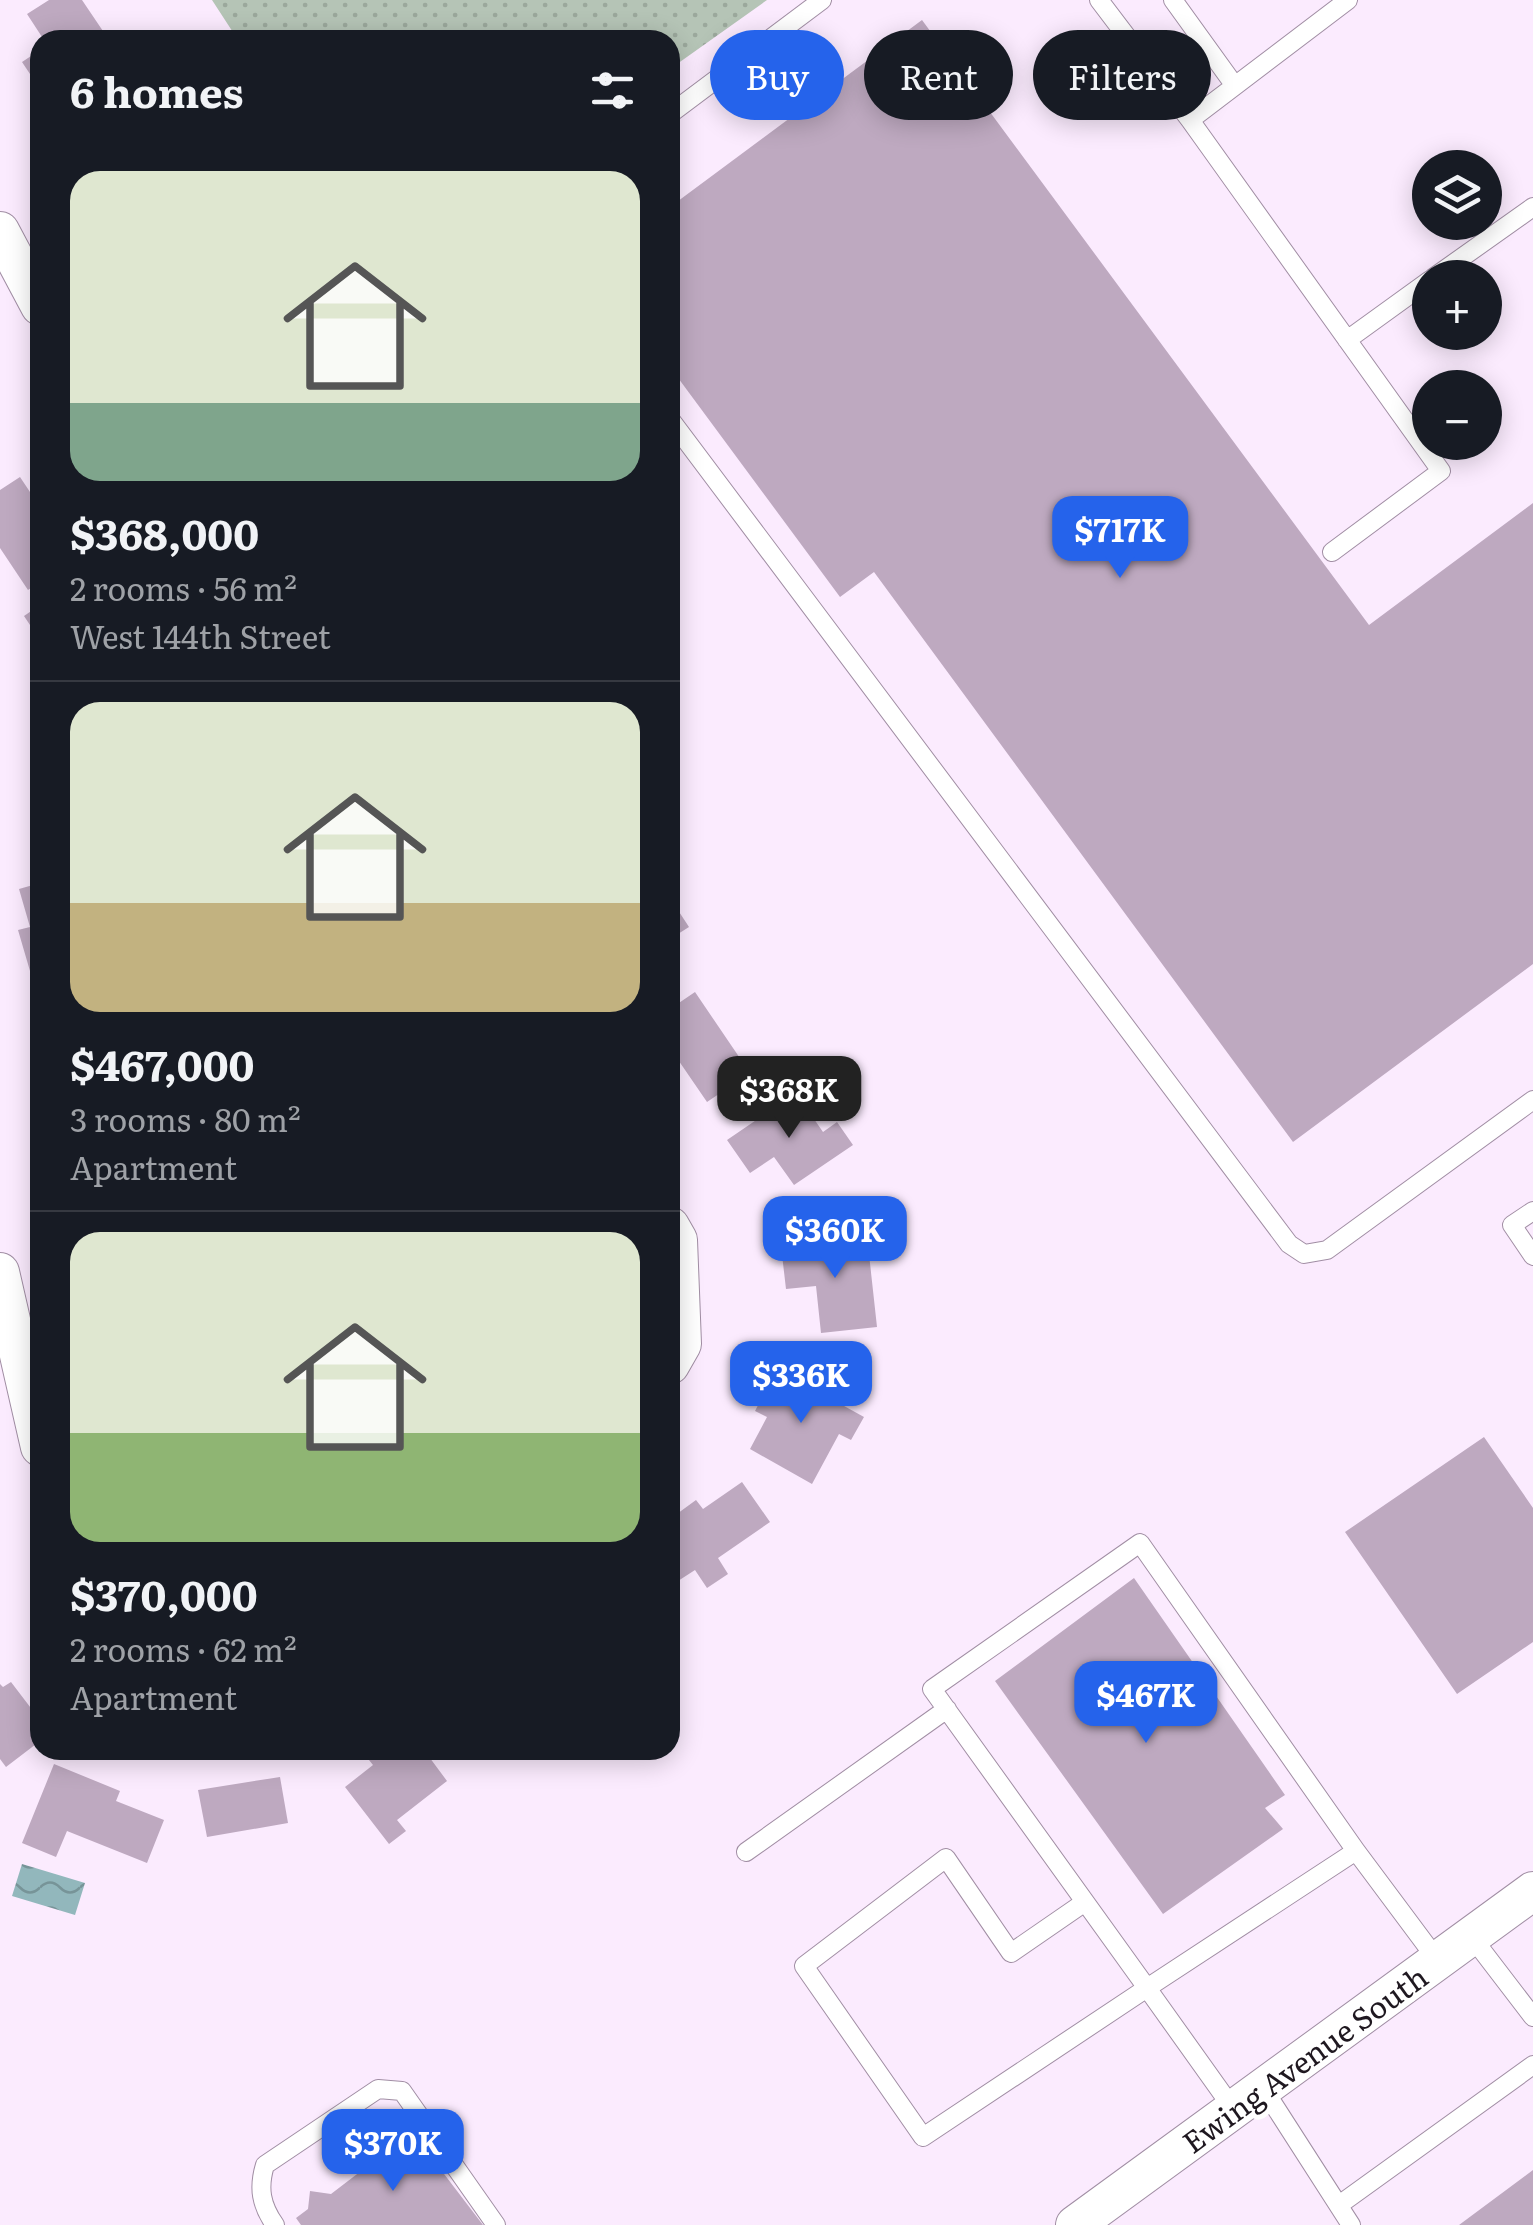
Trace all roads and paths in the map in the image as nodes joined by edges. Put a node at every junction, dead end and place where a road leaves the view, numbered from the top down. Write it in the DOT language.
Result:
graph roads {
  1 [pos="822,0"];
  2 [pos="1099,0"];
  3 [pos="1172,0"];
  4 [pos="1348,0"];
  5 [pos="1122,30"];
  6 [pos="1236,86"];
  7 [pos="1211,104"];
  8 [pos="680,106"];
  9 [pos="1190,120"];
  10 [pos="1533,207"];
  11 [pos="0,231"];
  12 [pos="1459,260"];
  13 [pos="30,287"];
  14 [pos="1412,293"];
  15 [pos="1347,340"];
  16 [pos="680,432"];
  17 [pos="1332,552"];
  18 [pos="1533,1100"];
  19 [pos="1533,1211"];
  20 [pos="1533,1256"];
  21 [pos="0,1272"];
  22 [pos="680,1316"];
  23 [pos="680,1348"];
  24 [pos="30,1403"];
  25 [pos="947,1709"];
  26 [pos="1356,1851"];
  27 [pos="746,1852"];
  28 [pos="1533,1892"];
  29 [pos="1085,1902"];
  30 [pos="1471,1936"];
  31 [pos="1438,1961"];
  32 [pos="1147,1988"];
  33 [pos="1533,2017"];
  34 [pos="1533,2065"];
  35 [pos="1248,2099"];
  36 [pos="1339,2205"];
  37 [pos="274,2225"];
  38 [pos="496,2225"];
  39 [pos="1075,2225"];
  40 [pos="1352,2225"];
  1 -- 8 [label="lane"];
  2 -- 5 [label="lane"];
  3 -- 6 [label="lane"];
  4 -- 6 [label="lane"];
  6 -- 7 [label="lane"];
  9 -- 15 [label="lane"];
  10 -- 12 [label="lane"];
  11 -- 13 [label="street"];
  14 -- 15 [label="lane"];
  15 -- 17 [label="lane"];
  16 -- 18 [label="lane"];
  19 -- 20 [label="lane"];
  21 -- 24 [label="street"];
  22 -- 23 [label="street"];
  25 -- 26 [label="lane"];
  25 -- 27 [label="lane"];
  25 -- 29 [label="lane"];
  26 -- 31 [label="lane"];
  26 -- 32 [label="lane"];
  28 -- 30 [label="street, Ewing Avenue South"];
  29 -- 32 [label="lane"];
  29 -- 32 [label="lane"];
  30 -- 31 [label="street, Ewing Avenue South"];
  30 -- 33 [label="lane"];
  31 -- 35 [label="street, Ewing Avenue South"];
  32 -- 35 [label="lane"];
  34 -- 36 [label="lane"];
  35 -- 36 [label="lane"];
  35 -- 39 [label="street, Ewing Avenue South"];
  36 -- 40 [label="lane"];
  37 -- 38 [label="lane"];
}
